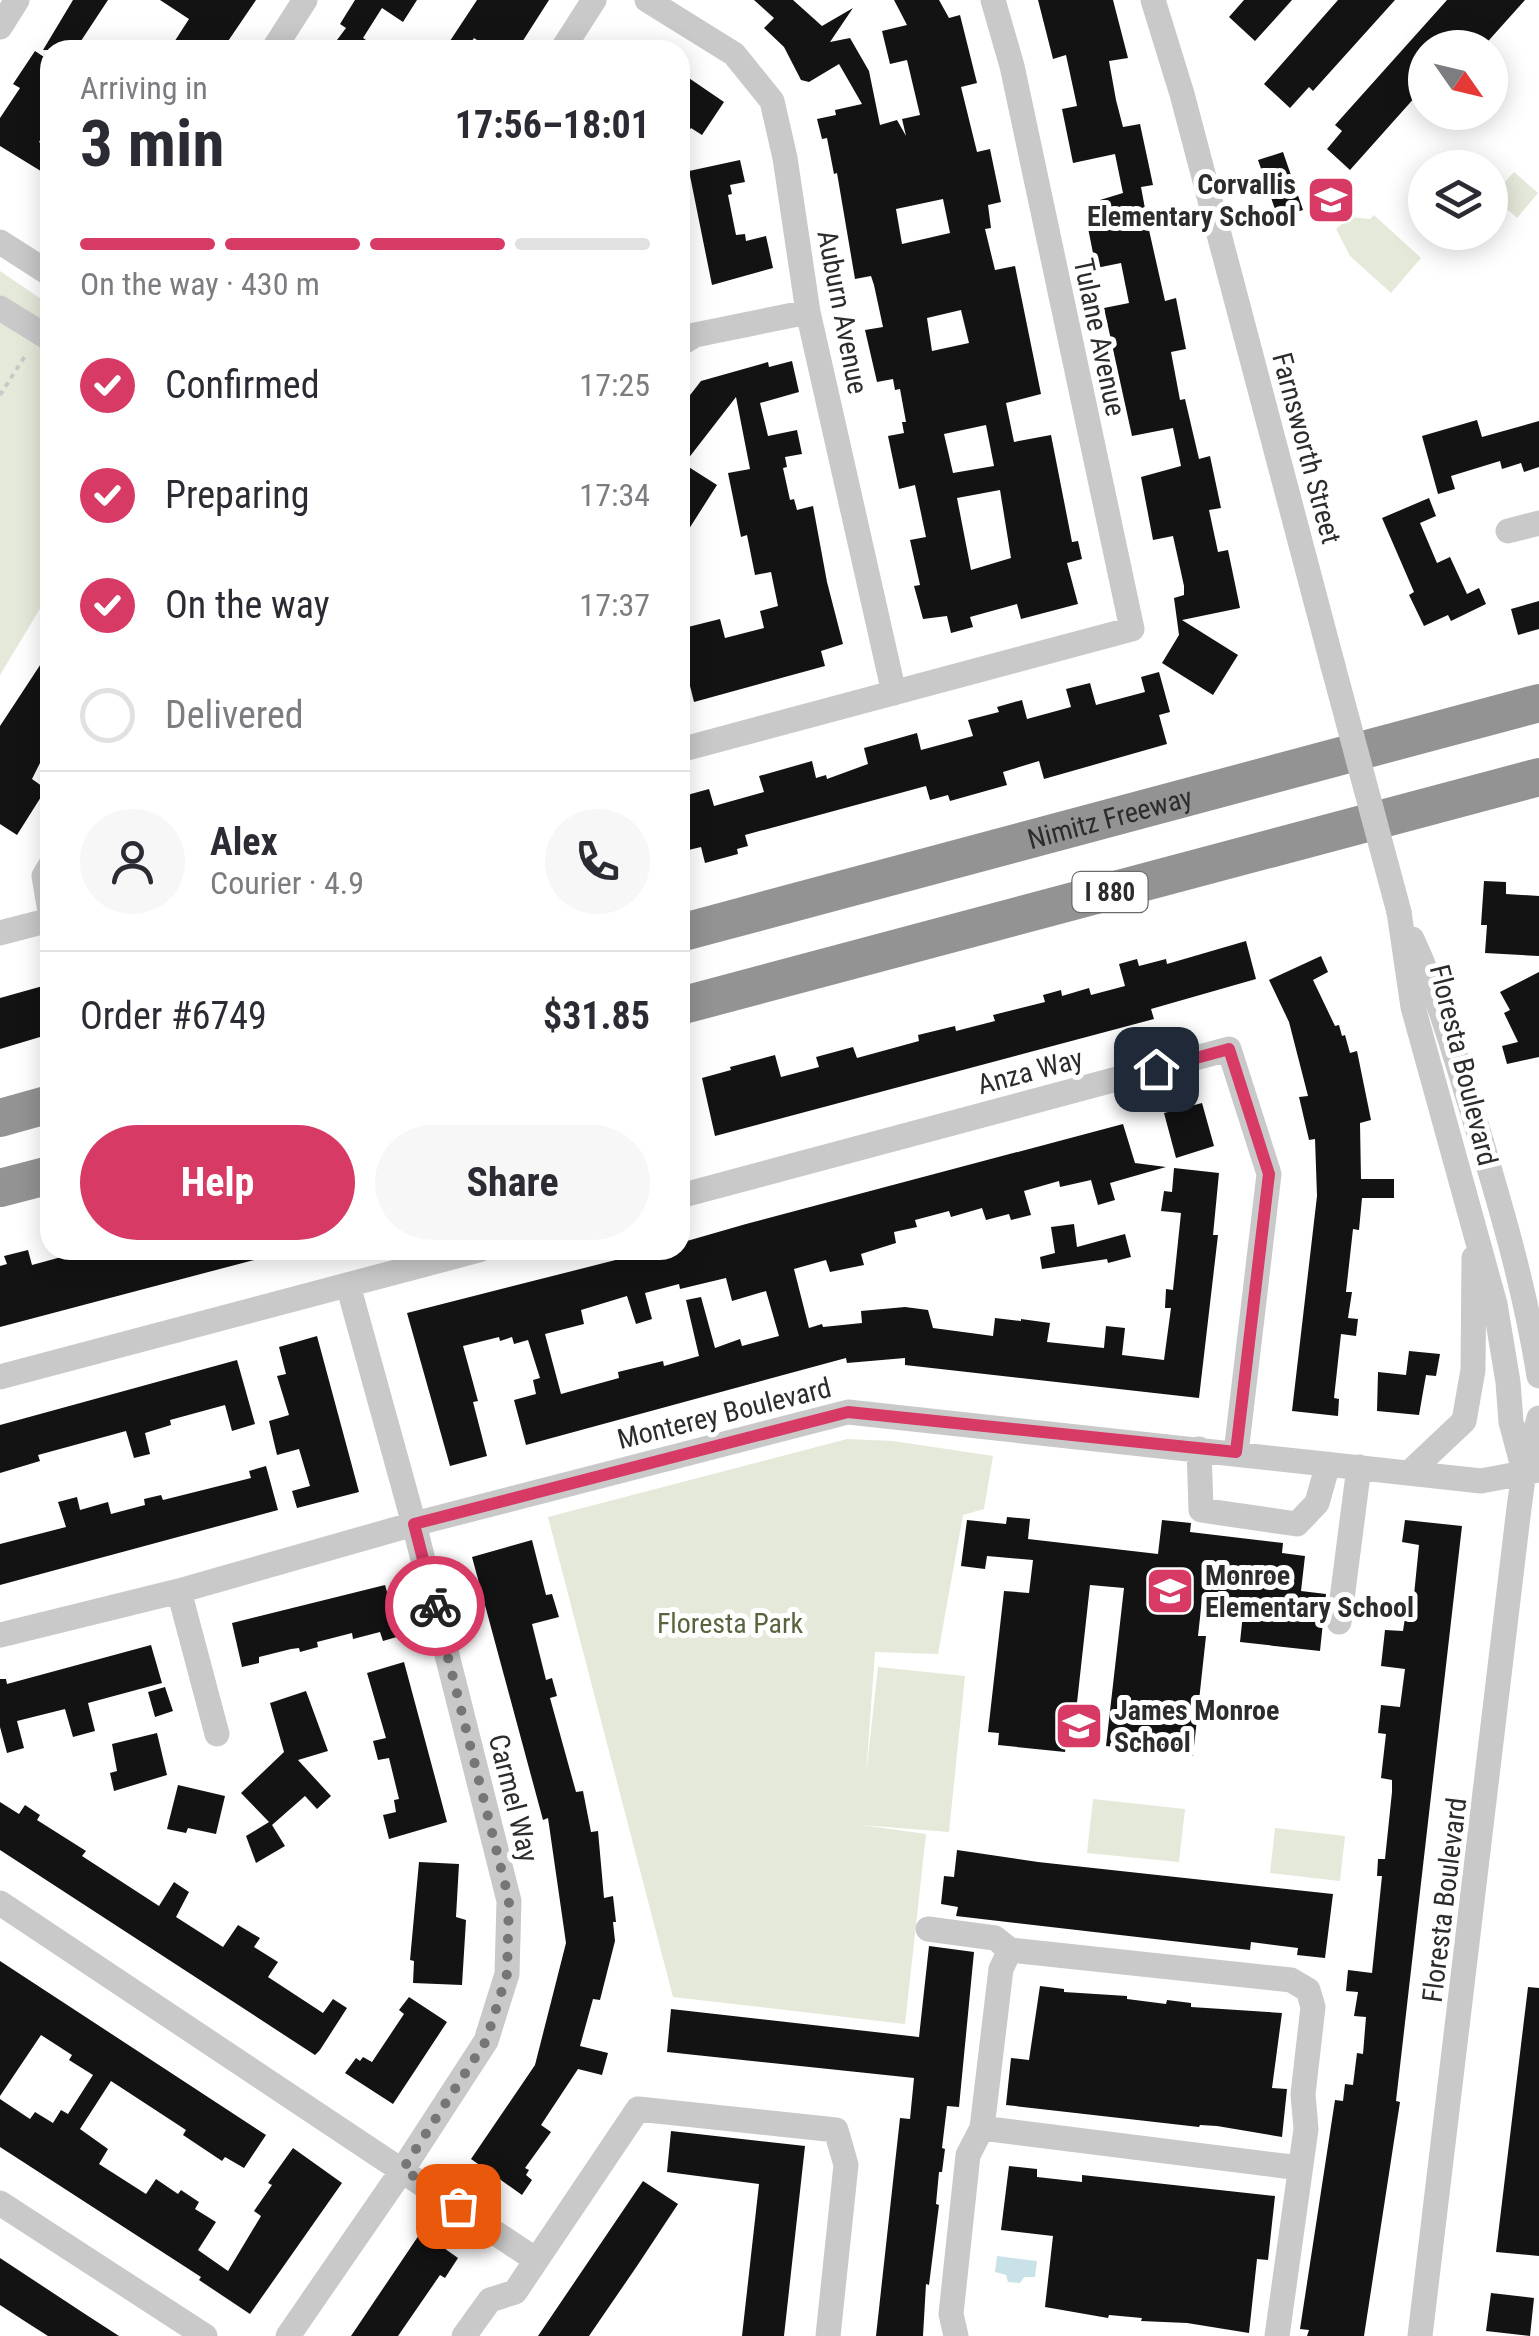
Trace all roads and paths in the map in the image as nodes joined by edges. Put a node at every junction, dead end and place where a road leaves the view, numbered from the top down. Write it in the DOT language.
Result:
graph roads {
  1 [pos="17,0"];
  2 [pos="305,0"];
  3 [pos="594,0"];
  4 [pos="647,0"];
  5 [pos="993,0"];
  6 [pos="1156,3"];
  7 [pos="0,27"];
  8 [pos="280,40"];
  9 [pos="568,40"];
  10 [pos="0,242"];
  11 [pos="40,268"];
  12 [pos="0,308"];
  13 [pos="808,312"];
  14 [pos="40,333"];
  15 [pos="690,338"];
  16 [pos="40,343"];
  17 [pos="0,395"];
  18 [pos="1539,523"];
  19 [pos="1508,531"];
  20 [pos="894,693"];
  21 [pos="1539,703"];
  22 [pos="690,747"];
  23 [pos="1539,776"];
  24 [pos="1400,912"];
  25 [pos="40,919"];
  26 [pos="690,931"];
  27 [pos="0,933"];
  28 [pos="690,1003"];
  29 [pos="40,1107"];
  30 [pos="0,1118"];
  31 [pos="40,1178"];
  32 [pos="0,1188"];
  33 [pos="690,1193"];
  34 [pos="1474,1228"];
  35 [pos="441,1260"];
  36 [pos="348,1285"];
  37 [pos="0,1376"];
  38 [pos="1539,1376"];
  39 [pos="1539,1418"];
  40 [pos="1199,1449"];
  41 [pos="1236,1452"];
  42 [pos="1328,1464"];
  43 [pos="1360,1467"];
  44 [pos="1532,1471"];
  45 [pos="1410,1472"];
  46 [pos="414,1524"];
  47 [pos="179,1591"];
  48 [pos="1340,1622"];
  49 [pos="0,1636"];
  50 [pos="218,1734"];
  51 [pos="0,1903"];
  52 [pos="928,1929"];
  53 [pos="1010,1950"];
  54 [pos="982,2128"];
  55 [pos="1300,2168"];
  56 [pos="403,2169"];
  57 [pos="0,2202"];
  58 [pos="536,2260"];
  59 [pos="205,2336"];
  60 [pos="288,2336"];
  61 [pos="464,2336"];
  62 [pos="828,2336"];
  63 [pos="958,2336"];
  64 [pos="1277,2336"];
  65 [pos="1420,2336"];
  1 -- 7 [label="street"];
  2 -- 8 [label="street"];
  3 -- 9 [label="street"];
  4 -- 13 [label="street, Auburn Avenue"];
  5 -- 20 [label="street, Tulane Avenue"];
  6 -- 24 [label="street, Farnsworth Street, bridge"];
  10 -- 11 [label="street"];
  12 -- 14 [label="street"];
  13 -- 15 [label="street"];
  13 -- 20 [label="street, Auburn Avenue"];
  16 -- 17 [label="path"];
  18 -- 19 [label="street"];
  20 -- 22 [label="street"];
  21 -- 26 [label="highway, Nimitz Freeway"];
  23 -- 28 [label="highway, I 880"];
  24 -- 34 [label="street, Floresta Boulevard"];
  24 -- 38 [label="street, Floresta Boulevard"];
  25 -- 27 [label="street"];
  29 -- 30 [label="highway"];
  31 -- 32 [label="highway"];
  33 -- 41 [label="street, Anza Way"];
  34 -- 44 [label="street, Floresta Boulevard"];
  34 -- 45 [label="street"];
  35 -- 36 [label="street"];
  36 -- 37 [label="street"];
  36 -- 46 [label="street, Carmel Way"];
  39 -- 44 [label="street, Floresta Boulevard"];
  40 -- 41 [label="street, Monterey Boulevard"];
  40 -- 42 [label="street"];
  40 -- 46 [label="street, Monterey Boulevard"];
  41 -- 42 [label="street, Monterey Boulevard"];
  42 -- 43 [label="street, Monterey Boulevard"];
  43 -- 45 [label="street, Monterey Boulevard"];
  43 -- 48 [label="street"];
  44 -- 45 [label="street, Monterey Boulevard"];
  44 -- 65 [label="street, Floresta Boulevard"];
  46 -- 47 [label="street, Monterey Boulevard"];
  46 -- 56 [label="street, Carmel Way"];
  47 -- 49 [label="street, Monterey Boulevard"];
  47 -- 50 [label="street"];
  51 -- 56 [label="street"];
  52 -- 53 [label="street"];
  53 -- 54 [label="street"];
  53 -- 55 [label="street"];
  54 -- 55 [label="street"];
  54 -- 63 [label="street"];
  55 -- 64 [label="street"];
  56 -- 58 [label="street"];
  56 -- 60 [label="street, Carmel Way"];
  57 -- 59 [label="street"];
  58 -- 61 [label="street"];
  58 -- 62 [label="street"];
}
